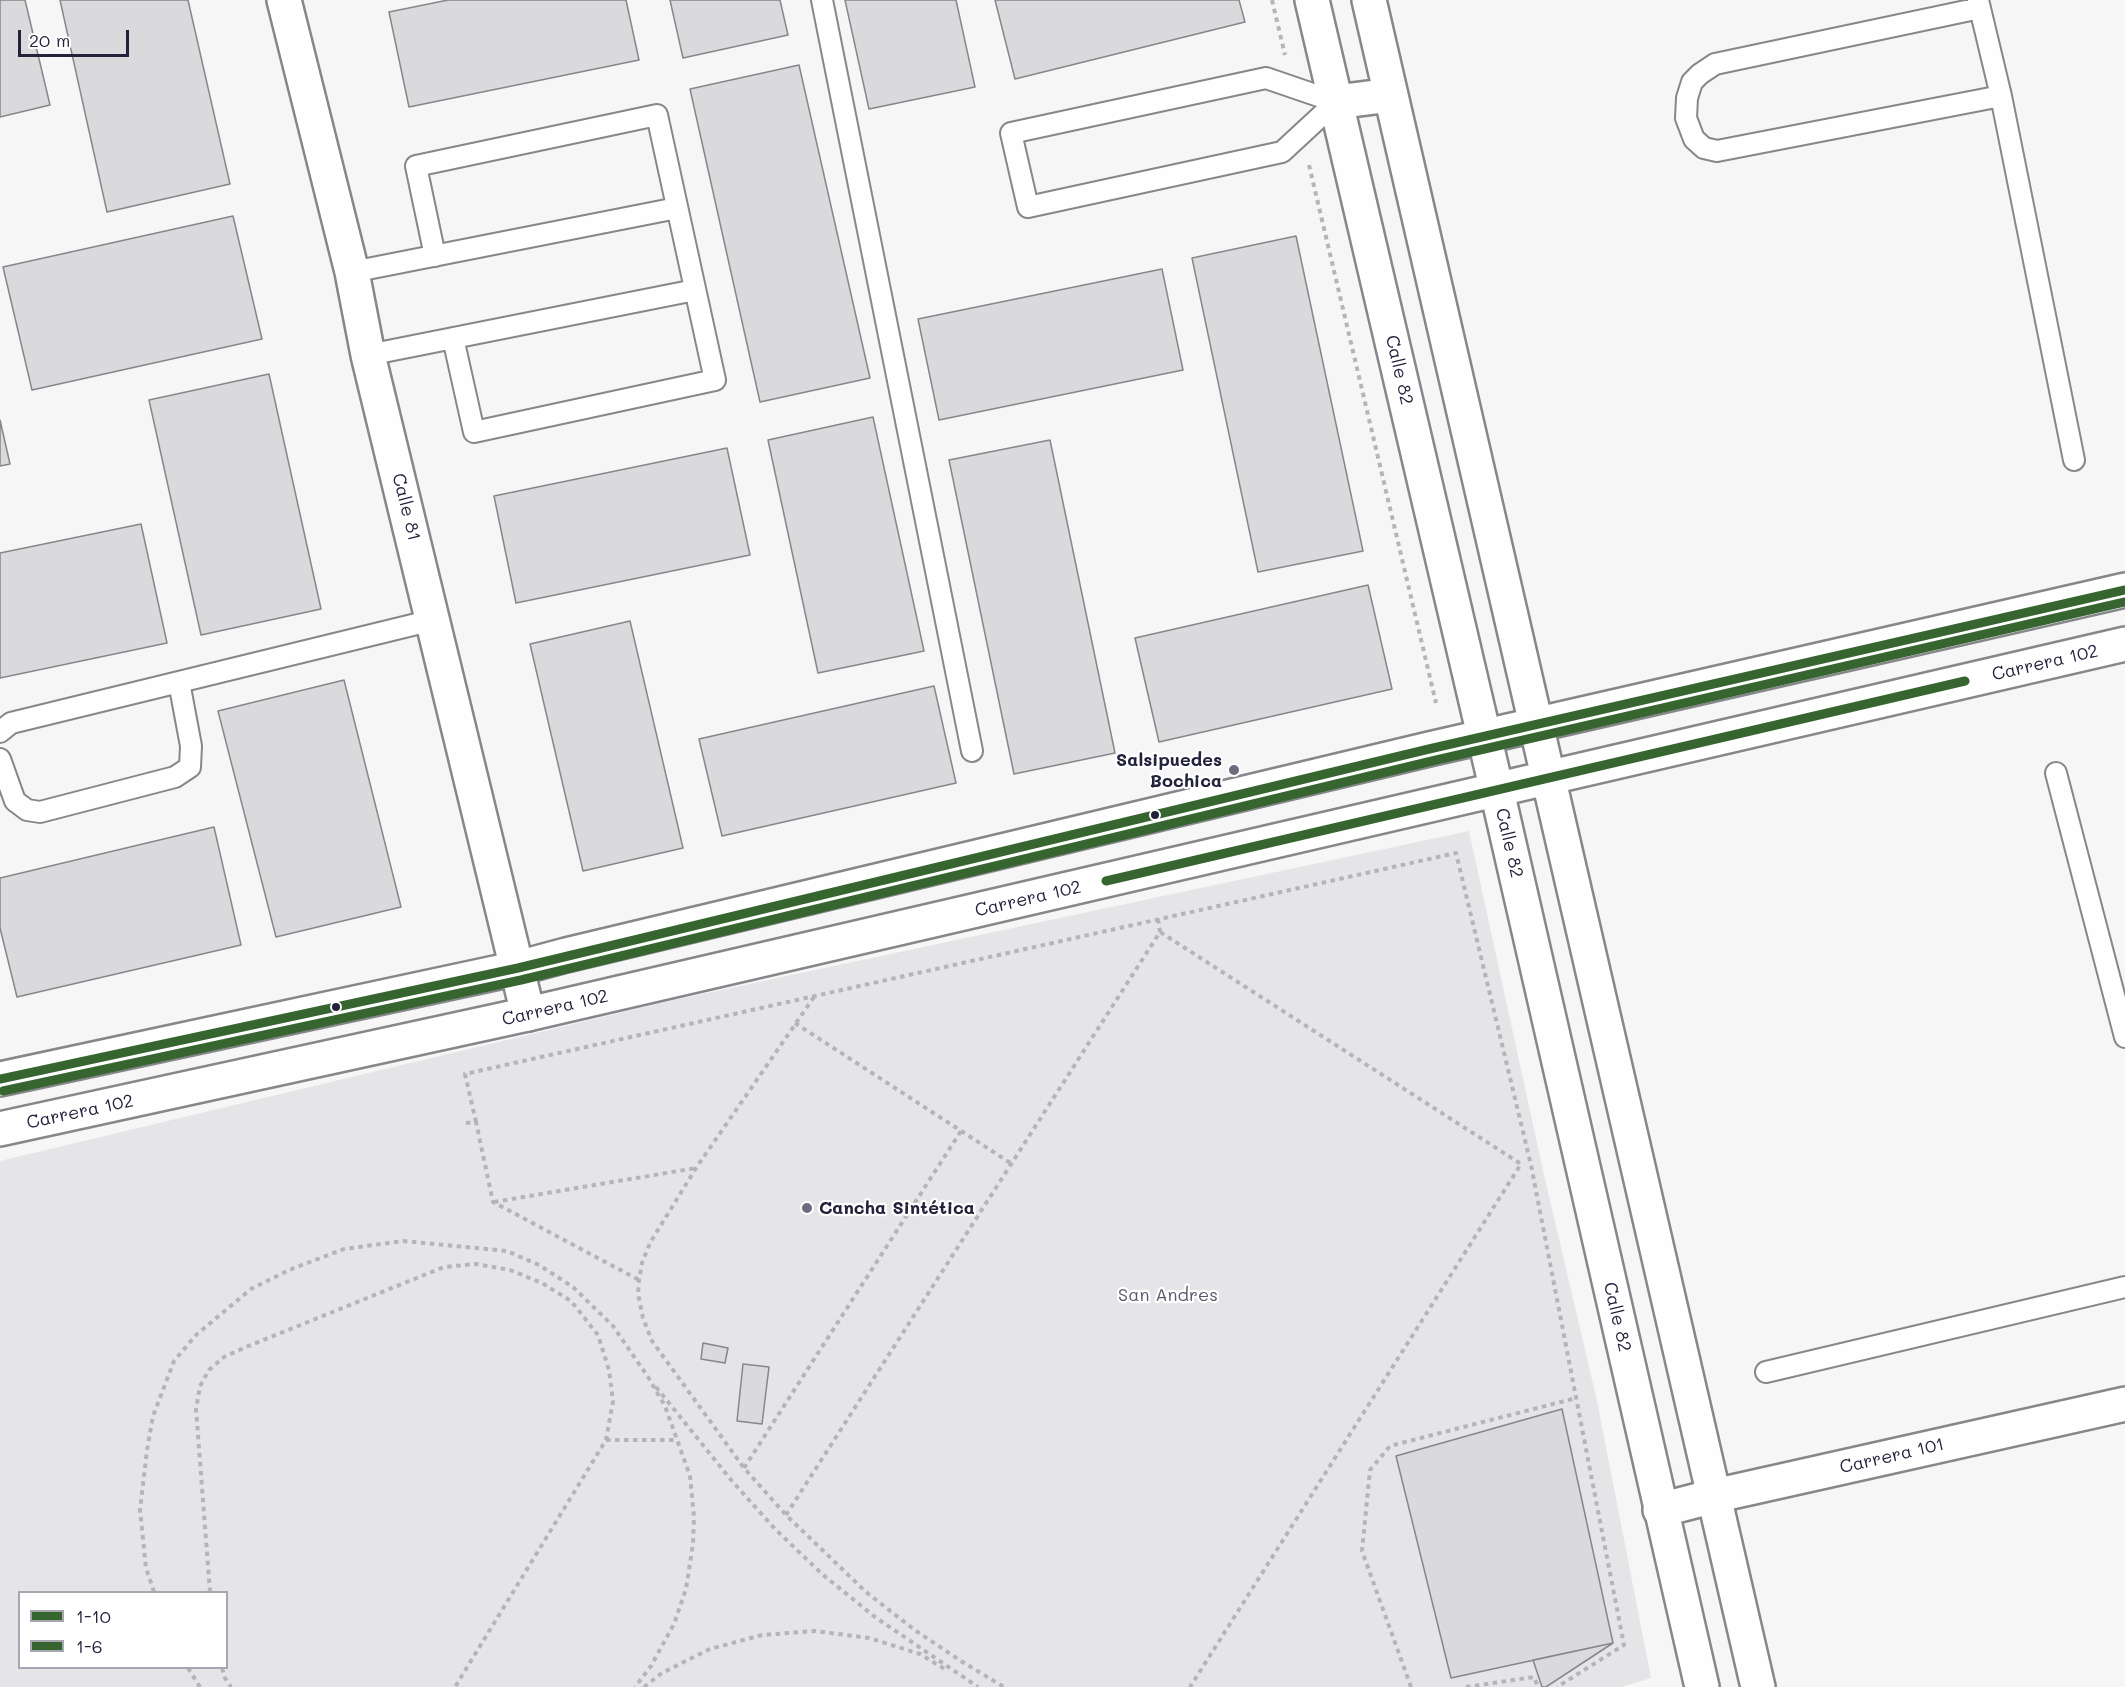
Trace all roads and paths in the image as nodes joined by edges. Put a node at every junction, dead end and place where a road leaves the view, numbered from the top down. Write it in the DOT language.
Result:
graph roads {
  1 [pos="284,0"];
  2 [pos="822,0"];
  3 [pos="1272,0"];
  4 [pos="1312,0"];
  5 [pos="1369,0"];
  6 [pos="1979,4"];
  7 [pos="1292,87"];
  8 [pos="1391,95"];
  9 [pos="2001,96"];
  10 [pos="1336,102"];
  11 [pos="1302,134"];
  12 [pos="677,208"];
  13 [pos="435,256"];
  14 [pos="351,272"];
  15 [pos="695,290"];
  16 [pos="453,338"];
  17 [pos="368,355"];
  18 [pos="2074,460"];
  19 [pos="2125,590"];
  20 [pos="433,620"];
  21 [pos="2125,644"];
  22 [pos="179,682"];
  23 [pos="1436,703"];
  24 [pos="1536,725"];
  25 [pos="0,732"];
  26 [pos="1484,736"];
  27 [pos="972,751"];
  28 [pos="0,759"];
  29 [pos="2056,773"];
  30 [pos="1549,779"];
  31 [pos="1497,791"];
  32 [pos="1158,919"];
  33 [pos="1160,932"];
  34 [pos="518,968"];
  35 [pos="814,996"];
  36 [pos="528,1014"];
  37 [pos="795,1023"];
  38 [pos="2125,1037"];
  39 [pos="0,1079"];
  40 [pos="476,1122"];
  41 [pos="466,1123"];
  42 [pos="0,1129"];
  43 [pos="961,1131"];
  44 [pos="1012,1164"];
  45 [pos="696,1168"];
  46 [pos="494,1202"];
  47 [pos="639,1280"];
  48 [pos="2125,1287"];
  49 [pos="1766,1371"];
  50 [pos="648,1377"];
  51 [pos="1576,1398"];
  52 [pos="2125,1404"];
  53 [pos="606,1440"];
  54 [pos="678,1440"];
  55 [pos="744,1468"];
  56 [pos="1714,1496"];
  57 [pos="1660,1510"];
  58 [pos="786,1515"];
  59 [pos="153,1591"];
  60 [pos="210,1591"];
  61 [pos="189,1669"];
  62 [pos="222,1669"];
  63 [pos="967,1681"];
  64 [pos="200,1687"];
  65 [pos="231,1687"];
  66 [pos="455,1687"];
  67 [pos="634,1687"];
  68 [pos="644,1687"];
  69 [pos="976,1687"];
  70 [pos="1004,1687"];
  71 [pos="1190,1687"];
  72 [pos="1411,1687"];
  73 [pos="1467,1687"];
  74 [pos="1538,1687"];
  75 [pos="1557,1687"];
  76 [pos="1702,1687"];
  77 [pos="1758,1687"];
  1 -- 14 [label="street, Calle 81"];
  2 -- 27 [label="lane"];
  3 -- 7 [label="path"];
  4 -- 10 [label="street, Calle 82"];
  5 -- 8 [label="street"];
  6 -- 9 [label="lane"];
  6 -- 9 [label="lane"];
  7 -- 10 [label="lane"];
  7 -- 11 [label="lane"];
  8 -- 10 [label="street"];
  8 -- 24 [label="street"];
  9 -- 18 [label="lane"];
  10 -- 11 [label="lane"];
  10 -- 26 [label="street, Calle 82"];
  11 -- 23 [label="path"];
  12 -- 13 [label="lane"];
  12 -- 13 [label="lane"];
  12 -- 15 [label="lane"];
  13 -- 14 [label="lane"];
  14 -- 17 [label="street, Calle 81"];
  15 -- 16 [label="lane"];
  15 -- 16 [label="lane"];
  16 -- 17 [label="lane"];
  17 -- 20 [label="street, Calle 81"];
  19 -- 24 [label="street"];
  20 -- 22 [label="lane"];
  20 -- 34 [label="street, Calle 81"];
  21 -- 30 [label="street, Carrera 102"];
  22 -- 25 [label="lane"];
  22 -- 28 [label="lane"];
  24 -- 26 [label="street"];
  24 -- 30 [label="street"];
  26 -- 31 [label="street, Calle 82"];
  26 -- 34 [label="street"];
  29 -- 38 [label="lane"];
  30 -- 31 [label="street, Carrera 102"];
  30 -- 56 [label="street"];
  31 -- 36 [label="street, Carrera 102"];
  31 -- 57 [label="street, Calle 82"];
  32 -- 33 [label="path"];
  32 -- 35 [label="path"];
  32 -- 51 [label="path"];
  33 -- 44 [label="path"];
  33 -- 71 [label="path"];
  34 -- 36 [label="street, Calle 81"];
  34 -- 39 [label="street"];
  35 -- 37 [label="path"];
  35 -- 40 [label="path"];
  36 -- 42 [label="street, Carrera 102"];
  37 -- 43 [label="path"];
  37 -- 45 [label="path"];
  40 -- 41 [label="path"];
  40 -- 46 [label="path"];
  43 -- 44 [label="path"];
  43 -- 55 [label="path"];
  44 -- 58 [label="path"];
  45 -- 46 [label="path"];
  45 -- 47 [label="path"];
  46 -- 47 [label="path"];
  47 -- 55 [label="path"];
  48 -- 49 [label="lane"];
  50 -- 54 [label="path"];
  50 -- 59 [label="path"];
  50 -- 63 [label="path"];
  51 -- 72 [label="path"];
  51 -- 75 [label="path"];
  52 -- 56 [label="street, Carrera 101"];
  53 -- 54 [label="path"];
  53 -- 60 [label="path"];
  53 -- 66 [label="path"];
  54 -- 67 [label="path"];
  55 -- 58 [label="path"];
  56 -- 57 [label="street, Carrera 101"];
  56 -- 77 [label="street"];
  57 -- 76 [label="street, Calle 82"];
  58 -- 70 [label="path"];
  61 -- 64 [label="path"];
  62 -- 65 [label="path"];
  63 -- 68 [label="path"];
  63 -- 69 [label="path"];
  73 -- 74 [label="path"];
}
